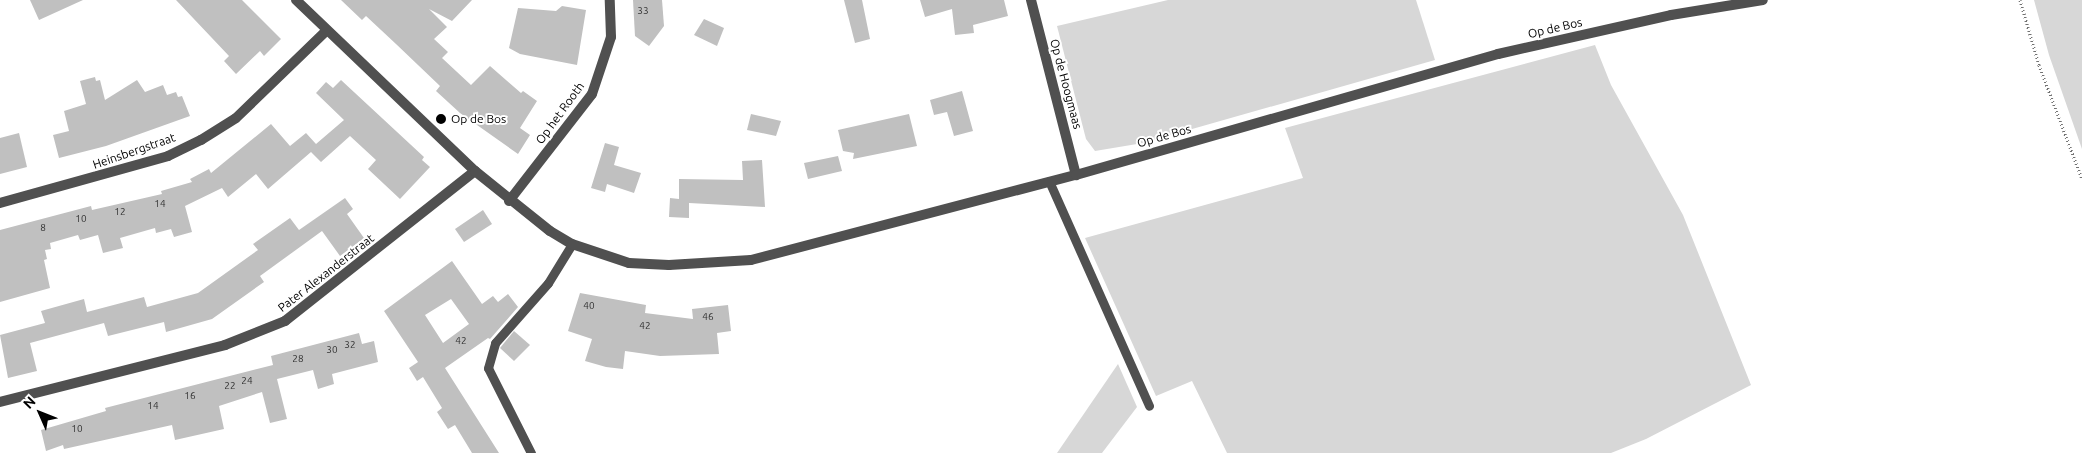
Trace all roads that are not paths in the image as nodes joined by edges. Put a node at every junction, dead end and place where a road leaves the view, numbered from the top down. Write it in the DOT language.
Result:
graph roads {
  1 [pos="296,0"];
  2 [pos="610,0"];
  3 [pos="1031,0"];
  4 [pos="1763,0"];
  5 [pos="326,31"];
  6 [pos="474,171"];
  7 [pos="1076,175"];
  8 [pos="1049,181"];
  9 [pos="509,201"];
  10 [pos="0,202"];
  11 [pos="572,244"];
  12 [pos="0,402"];
  13 [pos="1149,406"];
  14 [pos="531,453"];
  1 -- 5 [label="street, Op de Bos"];
  2 -- 9 [label="street, Op het Rooth"];
  3 -- 7 [label="street, Op de Hoogmaas"];
  4 -- 7 [label="street, Op de Bos"];
  5 -- 6 [label="street, Op de Bos"];
  5 -- 10 [label="street, Heinsbergstraat"];
  6 -- 9 [label="street, Op de Bos"];
  6 -- 12 [label="street, Pater Alexanderstraat"];
  7 -- 8 [label="street, Op de Bos"];
  8 -- 11 [label="street, Op de Bos"];
  8 -- 13 [label="lane"];
  9 -- 11 [label="street, Op de Bos"];
  11 -- 14 [label="lane"];
}
